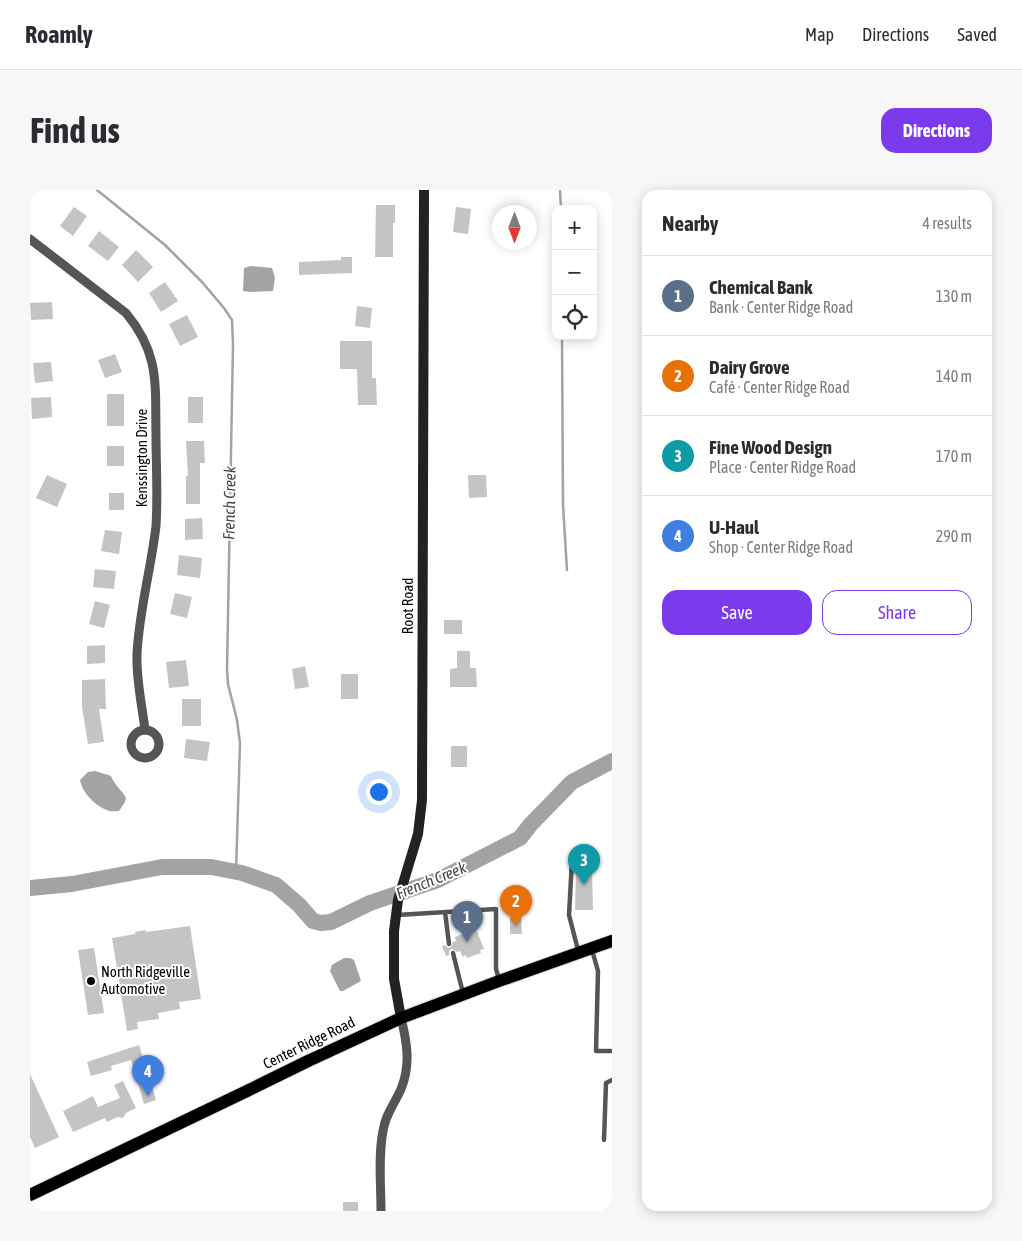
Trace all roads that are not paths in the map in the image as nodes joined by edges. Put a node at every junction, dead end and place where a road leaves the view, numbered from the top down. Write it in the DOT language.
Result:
graph roads {
  1 [pos="424,190"];
  2 [pos="32,245"];
  3 [pos="145,730"];
  4 [pos="572,860"];
  5 [pos="445,912"];
  6 [pos="395,916"];
  7 [pos="612,941"];
  8 [pos="449,944"];
  9 [pos="592,949"];
  10 [pos="453,954"];
  11 [pos="579,954"];
  12 [pos="499,981"];
  13 [pos="463,994"];
  14 [pos="401,1018"];
  15 [pos="611,1051"];
  16 [pos="612,1080"];
  17 [pos="604,1140"];
  18 [pos="30,1195"];
  19 [pos="380,1211"];
  1 -- 6 [label="street, Root Road"];
  2 -- 3 [label="street, Kenssington Drive"];
  4 -- 11 [label="lane"];
  5 -- 6 [label="lane"];
  5 -- 8 [label="lane"];
  5 -- 12 [label="lane"];
  6 -- 14 [label="street, Root Road"];
  7 -- 9 [label="main road, Center Ridge Road"];
  9 -- 11 [label="main road, Center Ridge Road"];
  9 -- 15 [label="lane"];
  10 -- 13 [label="lane"];
  11 -- 12 [label="main road, Center Ridge Road"];
  12 -- 13 [label="main road, Center Ridge Road"];
  13 -- 14 [label="main road, Center Ridge Road"];
  14 -- 18 [label="main road, Center Ridge Road"];
  14 -- 19 [label="street"];
  16 -- 17 [label="lane"];
}
